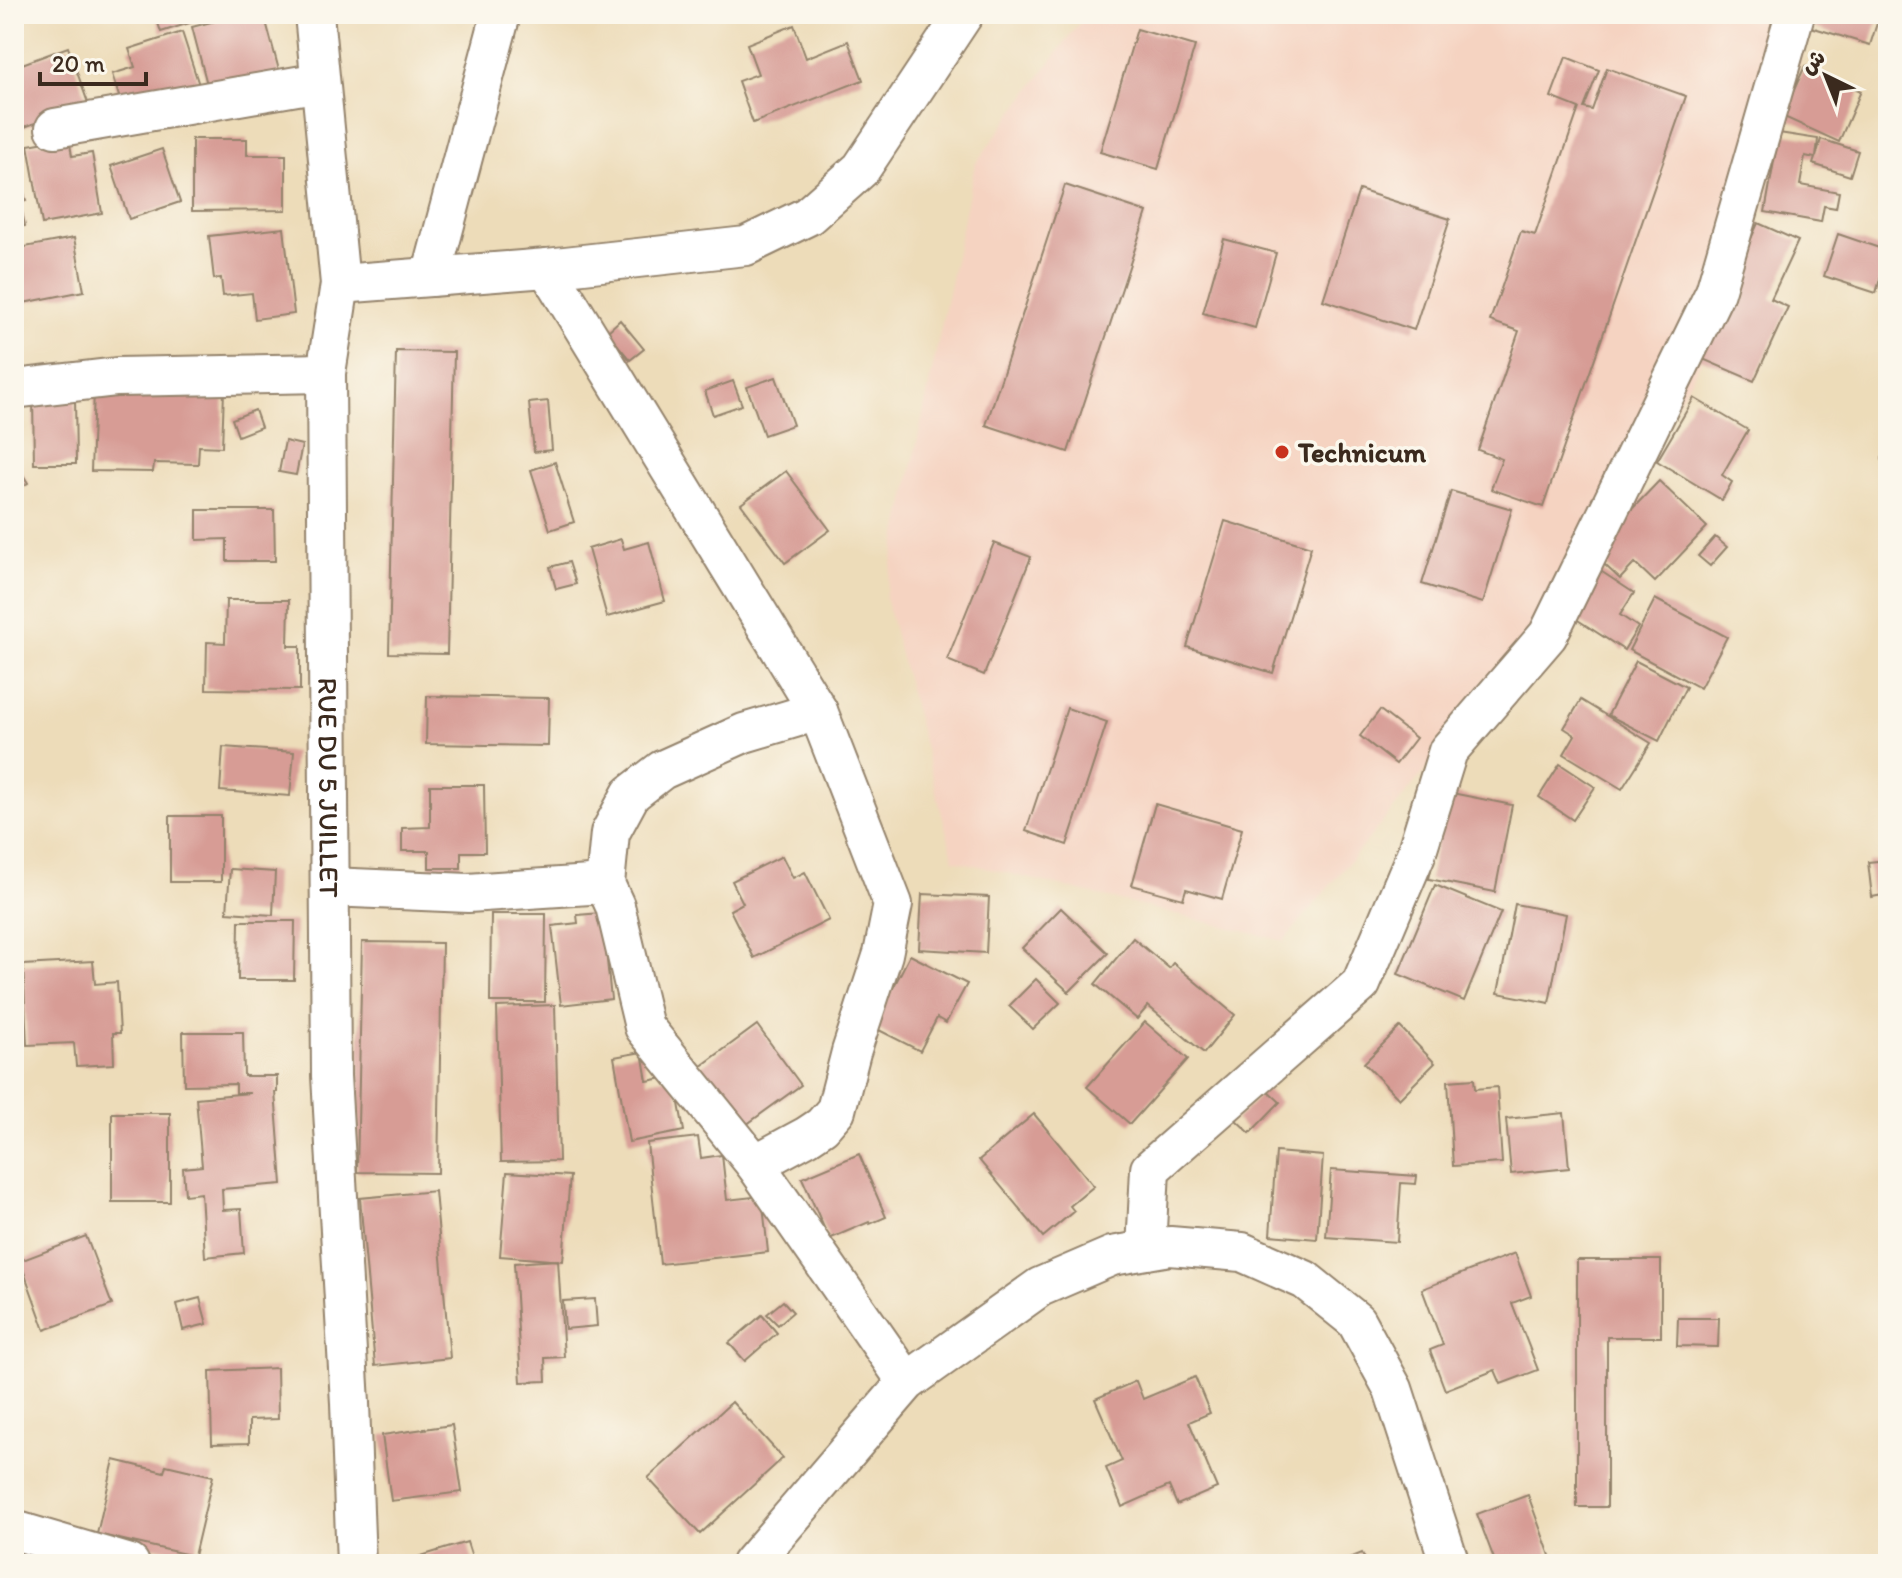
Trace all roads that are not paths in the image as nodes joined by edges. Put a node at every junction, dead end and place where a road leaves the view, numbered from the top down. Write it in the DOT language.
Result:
graph roads {
  1 [pos="314,14"];
  2 [pos="501,14"];
  3 [pos="964,14"];
  4 [pos="1795,14"];
  5 [pos="320,82"];
  6 [pos="55,128"];
  7 [pos="547,268"];
  8 [pos="431,277"];
  9 [pos="340,284"];
  10 [pos="326,373"];
  11 [pos="14,389"];
  12 [pos="818,711"];
  13 [pos="605,884"];
  14 [pos="330,887"];
  15 [pos="755,1164"];
  16 [pos="1146,1250"];
  17 [pos="907,1382"];
  18 [pos="14,1530"];
  19 [pos="130,1564"];
  20 [pos="356,1564"];
  21 [pos="751,1564"];
  22 [pos="1450,1564"];
  1 -- 5 [label="street, RUE DU 5 JUILLET"];
  2 -- 8 [label="street"];
  3 -- 7 [label="street"];
  4 -- 16 [label="street"];
  5 -- 6 [label="street"];
  5 -- 9 [label="street, RUE DU 5 JUILLET"];
  7 -- 8 [label="street"];
  7 -- 12 [label="street"];
  8 -- 9 [label="street"];
  9 -- 10 [label="street, RUE DU 5 JUILLET"];
  10 -- 11 [label="street"];
  10 -- 14 [label="street, RUE DU 5 JUILLET"];
  12 -- 13 [label="street"];
  12 -- 15 [label="street"];
  13 -- 14 [label="street"];
  13 -- 15 [label="street"];
  14 -- 20 [label="street, RUE DU 5 JUILLET"];
  15 -- 17 [label="street"];
  16 -- 17 [label="street"];
  16 -- 22 [label="street"];
  17 -- 21 [label="street"];
  18 -- 19 [label="street"];
}
